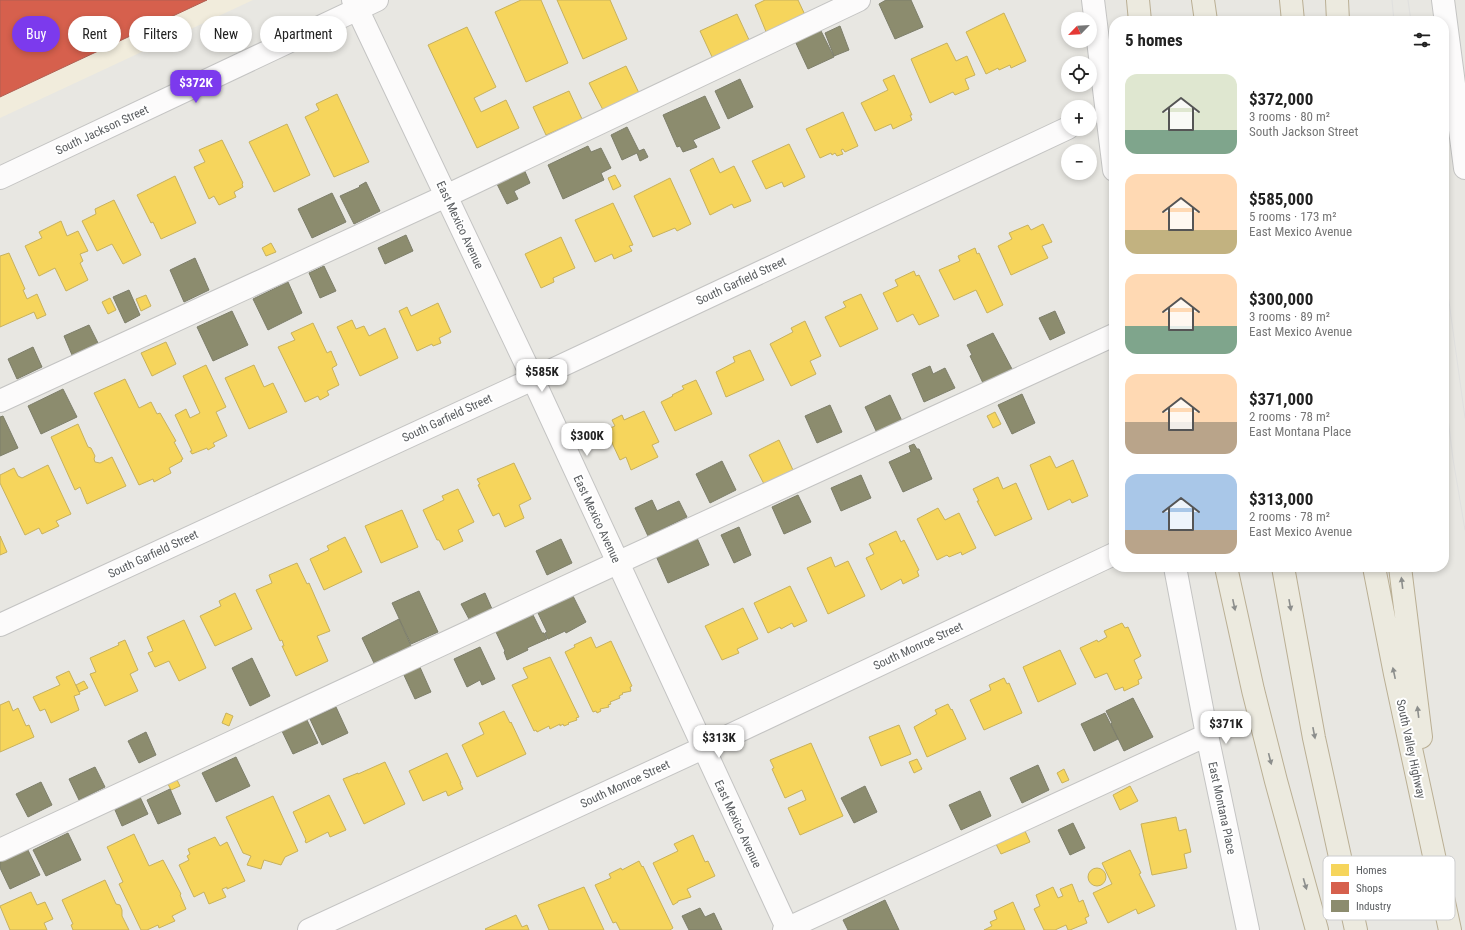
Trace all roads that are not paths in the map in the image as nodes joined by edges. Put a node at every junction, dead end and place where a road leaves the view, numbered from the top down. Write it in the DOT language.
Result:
graph roads {
  1 [pos="377,0"];
  2 [pos="859,0"];
  3 [pos="1093,0"];
  4 [pos="1138,0"];
  5 [pos="1203,0"];
  6 [pos="1291,0"];
  7 [pos="1337,0"];
  8 [pos="1443,0"];
  9 [pos="355,5"];
  10 [pos="1140,16"];
  11 [pos="1205,16"];
  12 [pos="1293,16"];
  13 [pos="1338,16"];
  14 [pos="1445,16"];
  15 [pos="1449,46"];
  16 [pos="1098,114"];
  17 [pos="1061,131"];
  18 [pos="1109,152"];
  19 [pos="1465,167"];
  20 [pos="0,178"];
  21 [pos="446,196"];
  22 [pos="1109,337"];
  23 [pos="532,379"];
  24 [pos="0,401"];
  25 [pos="1109,556"];
  26 [pos="617,563"];
  27 [pos="1175,572"];
  28 [pos="1227,572"];
  29 [pos="1284,572"];
  30 [pos="1375,572"];
  31 [pos="1401,572"];
  32 [pos="0,625"];
  33 [pos="1207,735"];
  34 [pos="703,748"];
  35 [pos="0,850"];
  36 [pos="1340,856"];
  37 [pos="1435,856"];
  38 [pos="1439,856"];
  39 [pos="1354,920"];
  40 [pos="1449,920"];
  41 [pos="1449,920"];
  42 [pos="786,929"];
  43 [pos="309,930"];
  44 [pos="1248,930"];
  45 [pos="1317,930"];
  46 [pos="1356,930"];
  47 [pos="1451,930"];
  1 -- 9 [label="street, South Jackson Street"];
  2 -- 21 [label="street"];
  3 -- 16 [label="street"];
  4 -- 10 [label="highway"];
  5 -- 11 [label="highway"];
  6 -- 12 [label="highway"];
  7 -- 13 [label="highway"];
  8 -- 14 [label="street"];
  9 -- 20 [label="street, South Jackson Street"];
  9 -- 21 [label="street, East Mexico Avenue"];
  15 -- 19 [label="street"];
  16 -- 18 [label="street"];
  17 -- 23 [label="street, South Garfield Street"];
  21 -- 23 [label="street, East Mexico Avenue"];
  21 -- 24 [label="street"];
  22 -- 26 [label="street"];
  23 -- 26 [label="street, East Mexico Avenue"];
  23 -- 32 [label="street, South Garfield Street"];
  25 -- 34 [label="street, South Monroe Street"];
  26 -- 34 [label="street, East Mexico Avenue"];
  26 -- 35 [label="street"];
  27 -- 33 [label="street, East Montana Place"];
  28 -- 45 [label="highway, one-way"];
  29 -- 36 [label="highway, one-way"];
  37 -- 30 [label="highway, South Valley Highway, one-way"];
  38 -- 31 [label="highway, one-way"];
  33 -- 42 [label="street"];
  33 -- 44 [label="street, East Montana Place"];
  34 -- 42 [label="street, East Mexico Avenue"];
  34 -- 43 [label="street, South Monroe Street"];
  39 -- 46 [label="highway, one-way"];
  47 -- 40 [label="highway, South Valley Highway, one-way"];
  47 -- 41 [label="highway, one-way"];
}
